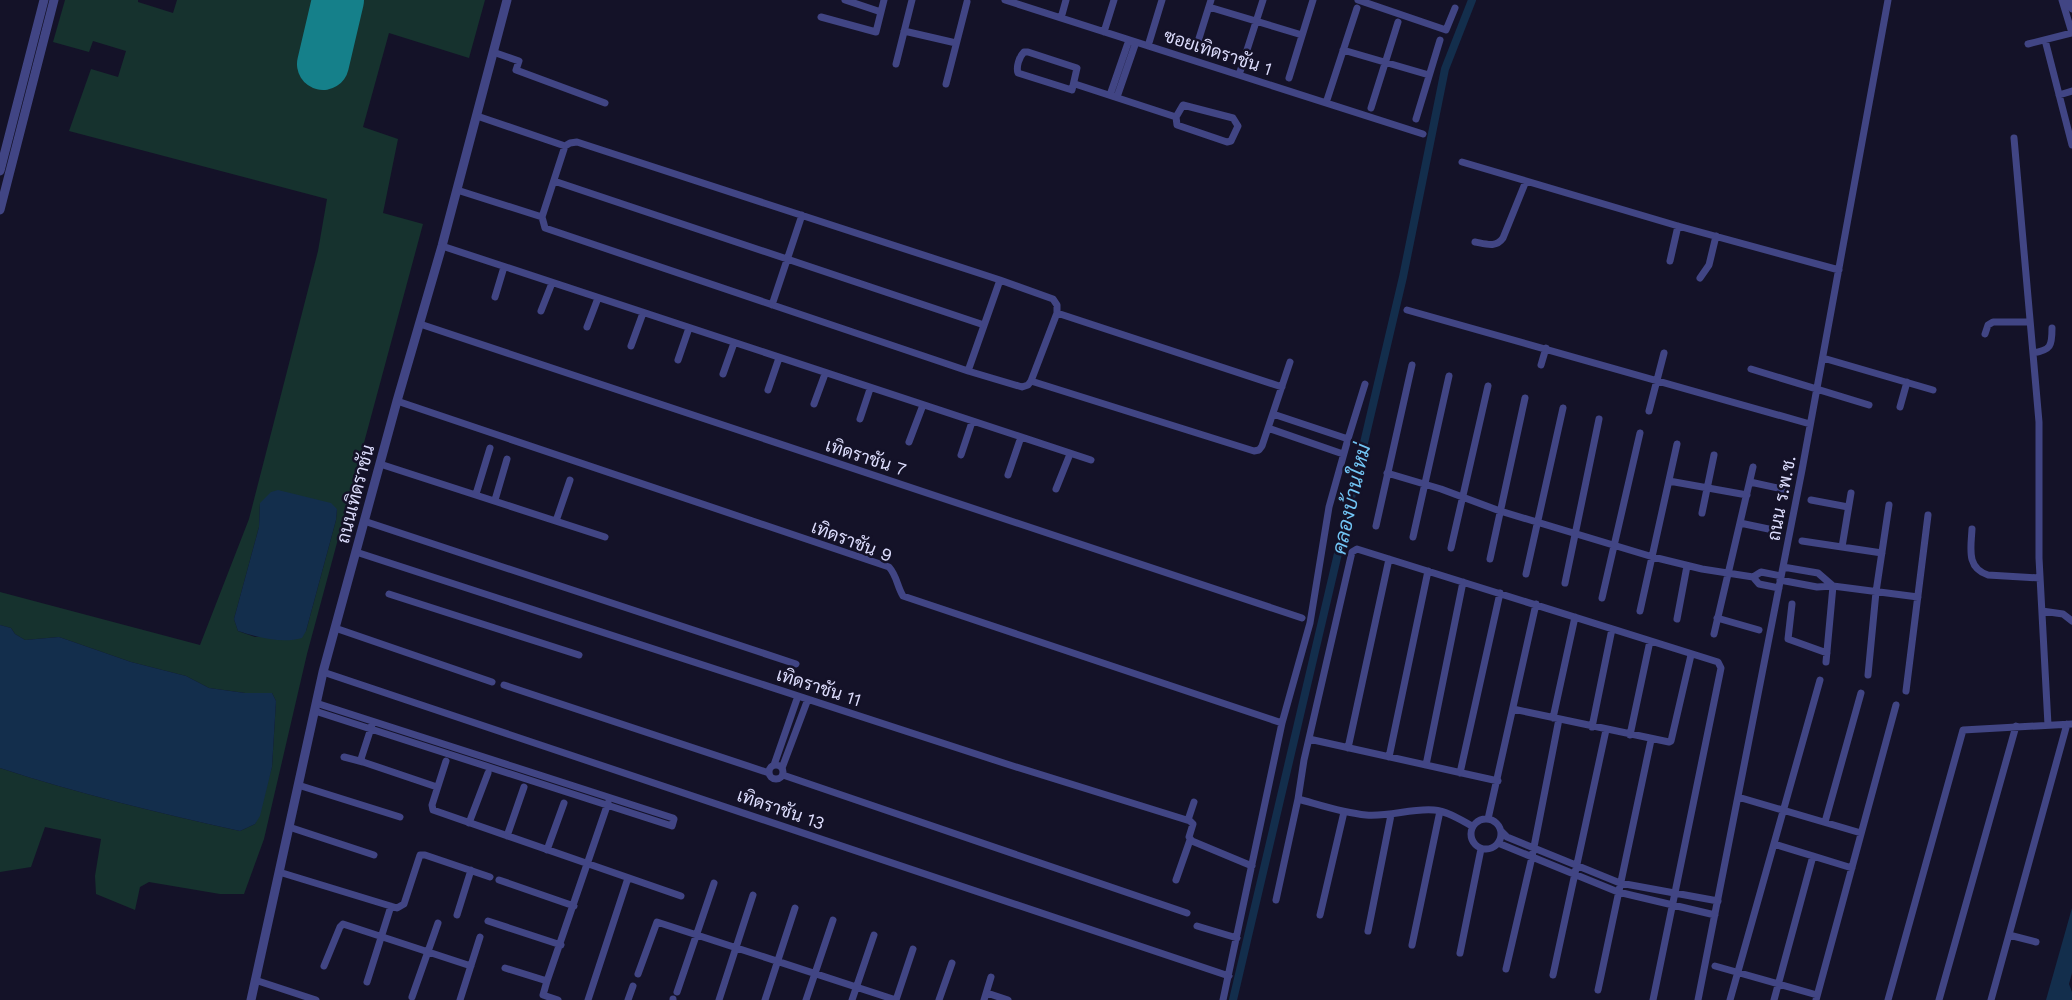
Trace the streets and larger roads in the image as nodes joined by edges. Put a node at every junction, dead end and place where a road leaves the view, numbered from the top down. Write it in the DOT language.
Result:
graph roads {
  1 [pos="44,0"];
  2 [pos="54,0"];
  3 [pos="507,0"];
  4 [pos="845,0"];
  5 [pos="884,0"];
  6 [pos="912,0"];
  7 [pos="1005,0"];
  8 [pos="1066,0"];
  9 [pos="1114,0"];
  10 [pos="1162,0"];
  11 [pos="1263,0"];
  12 [pos="1313,0"];
  13 [pos="1888,0"];
  14 [pos="2062,0"];
  15 [pos="2069,0"];
  16 [pos="967,2"];
  17 [pos="1017,2"];
  18 [pos="1210,3"];
  19 [pos="1357,4"];
  20 [pos="1455,8"];
  21 [pos="2072,9"];
  22 [pos="881,12"];
  23 [pos="821,17"];
  24 [pos="1060,18"];
  25 [pos="1256,21"];
  26 [pos="1398,22"];
  27 [pos="904,31"];
  28 [pos="1104,32"];
  29 [pos="2072,33"];
  30 [pos="1302,34"];
  31 [pos="1440,40"];
  32 [pos="2045,40"];
  33 [pos="1132,41"];
  34 [pos="956,43"];
  35 [pos="2028,44"];
  36 [pos="1148,46"];
  37 [pos="1196,48"];
  38 [pos="1343,50"];
  39 [pos="493,52"];
  40 [pos="1385,63"];
  41 [pos="896,64"];
  42 [pos="1239,75"];
  43 [pos="1430,75"];
  44 [pos="1289,78"];
  45 [pos="946,84"];
  46 [pos="1075,84"];
  47 [pos="2072,91"];
  48 [pos="2059,95"];
  49 [pos="1114,96"];
  50 [pos="605,103"];
  51 [pos="1326,103"];
  52 [pos="1371,108"];
  53 [pos="477,116"];
  54 [pos="1176,117"];
  55 [pos="1416,119"];
  56 [pos="1423,134"];
  57 [pos="2014,138"];
  58 [pos="2072,145"];
  59 [pos="565,146"];
  60 [pos="1462,162"];
  61 [pos="0,171"];
  62 [pos="554,181"];
  63 [pos="1526,181"];
  64 [pos="457,190"];
  65 [pos="0,210"];
  66 [pos="802,215"];
  67 [pos="542,218"];
  68 [pos="1678,226"];
  69 [pos="1716,236"];
  70 [pos="1475,242"];
  71 [pos="442,246"];
  72 [pos="787,260"];
  73 [pos="1670,261"];
  74 [pos="504,267"];
  75 [pos="1839,270"];
  76 [pos="1700,278"];
  77 [pos="1000,280"];
  78 [pos="552,283"];
  79 [pos="495,297"];
  80 [pos="598,298"];
  81 [pos="772,305"];
  82 [pos="1407,310"];
  83 [pos="541,311"];
  84 [pos="643,313"];
  85 [pos="1057,313"];
  86 [pos="2030,322"];
  87 [pos="420,324"];
  88 [pos="984,326"];
  89 [pos="587,327"];
  90 [pos="689,328"];
  91 [pos="2052,328"];
  92 [pos="1985,334"];
  93 [pos="734,343"];
  94 [pos="631,346"];
  95 [pos="1546,348"];
  96 [pos="1664,353"];
  97 [pos="2033,353"];
  98 [pos="779,358"];
  99 [pos="1822,358"];
  100 [pos="678,360"];
  101 [pos="1290,362"];
  102 [pos="1412,365"];
  103 [pos="1541,365"];
  104 [pos="1751,369"];
  105 [pos="968,371"];
  106 [pos="723,374"];
  107 [pos="825,374"];
  108 [pos="1449,376"];
  109 [pos="1658,380"];
  110 [pos="1031,381"];
  111 [pos="1907,382"];
  112 [pos="1365,384"];
  113 [pos="1488,386"];
  114 [pos="1281,387"];
  115 [pos="870,388"];
  116 [pos="1817,389"];
  117 [pos="768,390"];
  118 [pos="1933,390"];
  119 [pos="1525,398"];
  120 [pos="397,400"];
  121 [pos="814,404"];
  122 [pos="922,405"];
  123 [pos="1869,405"];
  124 [pos="1900,407"];
  125 [pos="1563,408"];
  126 [pos="1649,411"];
  127 [pos="1273,414"];
  128 [pos="860,419"];
  129 [pos="1599,419"];
  130 [pos="972,422"];
  131 [pos="1810,424"];
  132 [pos="1268,428"];
  133 [pos="1640,433"];
  134 [pos="1021,438"];
  135 [pos="1348,439"];
  136 [pos="909,442"];
  137 [pos="1677,444"];
  138 [pos="490,448"];
  139 [pos="1070,454"];
  140 [pos="1343,454"];
  141 [pos="961,455"];
  142 [pos="1714,455"];
  143 [pos="507,459"];
  144 [pos="1091,460"];
  145 [pos="380,464"];
  146 [pos="1753,467"];
  147 [pos="1387,473"];
  148 [pos="1008,475"];
  149 [pos="570,480"];
  150 [pos="1669,481"];
  151 [pos="1750,482"];
  152 [pos="1425,484"];
  153 [pos="1708,488"];
  154 [pos="1056,489"];
  155 [pos="1787,490"];
  156 [pos="1851,493"];
  157 [pos="476,494"];
  158 [pos="1747,495"];
  159 [pos="1464,498"];
  160 [pos="495,500"];
  161 [pos="1811,500"];
  162 [pos="1889,505"];
  163 [pos="1848,507"];
  164 [pos="1500,511"];
  165 [pos="1702,513"];
  166 [pos="1928,515"];
  167 [pos="364,521"];
  168 [pos="556,521"];
  169 [pos="1538,522"];
  170 [pos="1740,523"];
  171 [pos="1376,526"];
  172 [pos="1972,529"];
  173 [pos="1778,531"];
  174 [pos="1575,533"];
  175 [pos="604,537"];
  176 [pos="1413,537"];
  177 [pos="1802,541"];
  178 [pos="1614,545"];
  179 [pos="1842,547"];
  180 [pos="1451,548"];
  181 [pos="356,552"];
  182 [pos="1882,553"];
  183 [pos="1653,557"];
  184 [pos="1389,559"];
  185 [pos="1490,559"];
  186 [pos="1688,566"];
  187 [pos="1783,567"];
  188 [pos="1428,571"];
  189 [pos="1729,573"];
  190 [pos="1526,574"];
  191 [pos="1753,577"];
  192 [pos="2040,578"];
  193 [pos="1780,581"];
  194 [pos="1463,582"];
  195 [pos="1565,583"];
  196 [pos="1833,586"];
  197 [pos="1876,591"];
  198 [pos="1500,593"];
  199 [pos="389,594"];
  200 [pos="1918,597"];
  201 [pos="1602,598"];
  202 [pos="1536,604"];
  203 [pos="1792,604"];
  204 [pos="1640,611"];
  205 [pos="2042,611"];
  206 [pos="1575,617"];
  207 [pos="1302,618"];
  208 [pos="1718,618"];
  209 [pos="1677,619"];
  210 [pos="2072,621"];
  211 [pos="335,628"];
  212 [pos="1612,629"];
  213 [pos="1758,630"];
  214 [pos="1714,633"];
  215 [pos="1650,641"];
  216 [pos="1827,653"];
  217 [pos="579,655"];
  218 [pos="1691,655"];
  219 [pos="1826,662"];
  220 [pos="795,664"];
  221 [pos="323,672"];
  222 [pos="1868,675"];
  223 [pos="1820,680"];
  224 [pos="492,682"];
  225 [pos="504,685"];
  226 [pos="1906,691"];
  227 [pos="1861,693"];
  228 [pos="798,696"];
  229 [pos="808,699"];
  230 [pos="1896,705"];
  231 [pos="315,707"];
  232 [pos="1513,709"];
  233 [pos="1556,718"];
  234 [pos="374,720"];
  235 [pos="1282,723"];
  236 [pos="2069,724"];
  237 [pos="2048,725"];
  238 [pos="1592,726"];
  239 [pos="2016,726"];
  240 [pos="371,729"];
  241 [pos="1606,730"];
  242 [pos="1630,735"];
  243 [pos="1309,739"];
  244 [pos="1651,740"];
  245 [pos="1348,748"];
  246 [pos="344,757"];
  247 [pos="1389,757"];
  248 [pos="446,761"];
  249 [pos="363,762"];
  250 [pos="774,765"];
  251 [pos="1426,765"];
  252 [pos="783,772"];
  253 [pos="488,773"];
  254 [pos="769,773"];
  255 [pos="1460,773"];
  256 [pos="1498,782"];
  257 [pos="298,785"];
  258 [pos="524,786"];
  259 [pos="437,787"];
  260 [pos="1738,797"];
  261 [pos="610,798"];
  262 [pos="1298,800"];
  263 [pos="564,802"];
  264 [pos="1194,802"];
  265 [pos="608,806"];
  266 [pos="1784,810"];
  267 [pos="1440,811"];
  268 [pos="1344,812"];
  269 [pos="1391,815"];
  270 [pos="400,817"];
  271 [pos="1488,819"];
  272 [pos="1188,820"];
  273 [pos="1825,822"];
  274 [pos="469,823"];
  275 [pos="1472,826"];
  276 [pos="289,827"];
  277 [pos="1501,831"];
  278 [pos="1861,833"];
  279 [pos="507,836"];
  280 [pos="1190,840"];
  281 [pos="1498,843"];
  282 [pos="1774,844"];
  283 [pos="1533,848"];
  284 [pos="1481,849"];
  285 [pos="547,850"];
  286 [pos="374,855"];
  287 [pos="1814,856"];
  288 [pos="1532,857"];
  289 [pos="588,864"];
  290 [pos="1576,865"];
  291 [pos="1252,866"];
  292 [pos="1852,868"];
  293 [pos="471,870"];
  294 [pos="279,872"];
  295 [pos="1575,874"];
  296 [pos="490,877"];
  297 [pos="628,878"];
  298 [pos="500,880"];
  299 [pos="1176,880"];
  300 [pos="714,883"];
  301 [pos="1620,883"];
  302 [pos="1618,892"];
  303 [pos="1673,894"];
  304 [pos="753,895"];
  305 [pos="681,896"];
  306 [pos="1276,900"];
  307 [pos="1718,901"];
  308 [pos="1672,905"];
  309 [pos="391,906"];
  310 [pos="574,906"];
  311 [pos="795,908"];
  312 [pos="1187,913"];
  313 [pos="457,915"];
  314 [pos="1320,915"];
  315 [pos="1715,915"];
  316 [pos="832,920"];
  317 [pos="488,921"];
  318 [pos="438,923"];
  319 [pos="1197,926"];
  320 [pos="1368,931"];
  321 [pos="696,934"];
  322 [pos="874,935"];
  323 [pos="2009,935"];
  324 [pos="381,936"];
  325 [pos="480,937"];
  326 [pos="1237,938"];
  327 [pos="2036,942"];
  328 [pos="561,945"];
  329 [pos="1412,945"];
  330 [pos="737,948"];
  331 [pos="913,949"];
  332 [pos="428,952"];
  333 [pos="1460,953"];
  334 [pos="777,961"];
  335 [pos="952,963"];
  336 [pos="324,966"];
  337 [pos="471,966"];
  338 [pos="1715,966"];
  339 [pos="505,968"];
  340 [pos="1506,969"];
  341 [pos="815,973"];
  342 [pos="1738,973"];
  343 [pos="638,974"];
  344 [pos="1553,975"];
  345 [pos="1229,976"];
  346 [pos="991,977"];
  347 [pos="255,980"];
  348 [pos="547,981"];
  349 [pos="367,982"];
  350 [pos="1778,984"];
  351 [pos="633,986"];
  352 [pos="856,987"];
  353 [pos="1598,990"];
  354 [pos="985,996"];
  355 [pos="412,997"];
  356 [pos="542,997"];
  357 [pos="674,997"];
  358 [pos="1817,998"];
  359 [pos="251,1000"];
  360 [pos="316,1000"];
  361 [pos="460,1000"];
  362 [pos="558,1000"];
  363 [pos="588,1000"];
  364 [pos="628,1000"];
  365 [pos="719,1000"];
  366 [pos="765,1000"];
  367 [pos="806,1000"];
  368 [pos="852,1000"];
  369 [pos="896,1000"];
  370 [pos="939,1000"];
  371 [pos="1008,1000"];
  372 [pos="1223,1000"];
  373 [pos="1653,1000"];
  374 [pos="1698,1000"];
  375 [pos="1730,1000"];
  376 [pos="1774,1000"];
  377 [pos="1888,1000"];
  378 [pos="1939,1000"];
  379 [pos="1991,1000"];
  1 -- 61 [label="street"];
  2 -- 65 [label="street"];
  3 -- 39 [label="street, ถนนเทิดราชัน"];
  4 -- 22 [label="street"];
  5 -- 22 [label="street"];
  6 -- 27 [label="street"];
  7 -- 17 [label="street, ซอยเทิดราชัน 1"];
  8 -- 24 [label="street"];
  9 -- 28 [label="street"];
  10 -- 36 [label="street"];
  11 -- 25 [label="street"];
  12 -- 30 [label="street"];
  13 -- 75 [label="street, ถนน ร.พ.ช."];
  14 -- 29 [label="street"];
  15 -- 21 [label="street"];
  16 -- 34 [label="street"];
  17 -- 24 [label="street, ซอยเทิดราชัน 1"];
  18 -- 25 [label="street"];
  18 -- 37 [label="street"];
  19 -- 20 [label="street"];
  19 -- 38 [label="street"];
  22 -- 23 [label="street"];
  24 -- 28 [label="street, ซอยเทิดราชัน 1"];
  25 -- 30 [label="street"];
  25 -- 42 [label="street"];
  26 -- 40 [label="street"];
  27 -- 34 [label="street"];
  27 -- 41 [label="street"];
  28 -- 33 [label="street, ซอยเทิดราชัน 1"];
  29 -- 32 [label="street"];
  30 -- 44 [label="street"];
  31 -- 43 [label="street"];
  32 -- 35 [label="street"];
  32 -- 48 [label="street"];
  33 -- 36 [label="street, ซอยเทิดราชัน 1"];
  33 -- 49 [label="street"];
  34 -- 45 [label="street"];
  36 -- 42 [label="street, ซอยเทิดราชัน 1"];
  38 -- 40 [label="street"];
  38 -- 51 [label="street"];
  39 -- 50 [label="street"];
  39 -- 53 [label="street, ถนนเทิดราชัน"];
  40 -- 43 [label="street"];
  40 -- 52 [label="street"];
  42 -- 51 [label="street, ซอยเทิดราชัน 1"];
  43 -- 55 [label="street"];
  46 -- 46 [label="street"];
  46 -- 49 [label="street"];
  47 -- 48 [label="street"];
  48 -- 58 [label="street"];
  49 -- 54 [label="street"];
  51 -- 56 [label="street, ซอยเทิดราชัน 1"];
  53 -- 59 [label="street"];
  53 -- 64 [label="street, ถนนเทิดราชัน"];
  54 -- 54 [label="street"];
  57 -- 86 [label="street"];
  59 -- 62 [label="street"];
  59 -- 66 [label="street"];
  60 -- 63 [label="street"];
  62 -- 67 [label="street"];
  62 -- 72 [label="street"];
  63 -- 68 [label="street"];
  63 -- 70 [label="street"];
  64 -- 67 [label="street"];
  64 -- 71 [label="street, ถนนเทิดราชัน"];
  66 -- 72 [label="street"];
  66 -- 77 [label="street"];
  67 -- 81 [label="street"];
  68 -- 69 [label="street"];
  68 -- 73 [label="street"];
  69 -- 75 [label="street"];
  69 -- 76 [label="street"];
  71 -- 74 [label="street"];
  71 -- 87 [label="street, ถนนเทิดราชัน"];
  72 -- 81 [label="street"];
  72 -- 88 [label="street"];
  74 -- 78 [label="street"];
  74 -- 79 [label="street"];
  75 -- 99 [label="street, ถนน ร.พ.ช."];
  77 -- 85 [label="street"];
  77 -- 88 [label="street"];
  78 -- 80 [label="street"];
  78 -- 83 [label="street"];
  80 -- 84 [label="street"];
  80 -- 89 [label="street"];
  81 -- 105 [label="street"];
  82 -- 95 [label="street"];
  84 -- 90 [label="street"];
  84 -- 94 [label="street"];
  85 -- 110 [label="street"];
  85 -- 114 [label="street"];
  86 -- 92 [label="street"];
  86 -- 97 [label="street"];
  87 -- 120 [label="street, ถนนเทิดราชัน"];
  87 -- 207 [label="street, เทิดราชัน 7"];
  88 -- 105 [label="street"];
  90 -- 93 [label="street"];
  90 -- 100 [label="street"];
  91 -- 97 [label="street"];
  93 -- 98 [label="street"];
  93 -- 106 [label="street"];
  95 -- 103 [label="street"];
  95 -- 109 [label="street"];
  96 -- 109 [label="street"];
  97 -- 192 [label="street"];
  98 -- 107 [label="street"];
  98 -- 117 [label="street"];
  99 -- 111 [label="street"];
  99 -- 116 [label="street, ถนน ร.พ.ช."];
  101 -- 114 [label="street"];
  102 -- 147 [label="street"];
  104 -- 116 [label="street"];
  105 -- 110 [label="street"];
  107 -- 115 [label="street"];
  107 -- 121 [label="street"];
  108 -- 152 [label="street"];
  109 -- 126 [label="street"];
  109 -- 131 [label="street"];
  110 -- 132 [label="street"];
  111 -- 118 [label="street"];
  111 -- 124 [label="street"];
  112 -- 135 [label="street"];
  113 -- 159 [label="street"];
  114 -- 127 [label="street"];
  115 -- 122 [label="street"];
  115 -- 128 [label="street"];
  116 -- 123 [label="street"];
  116 -- 131 [label="street, ถนน ร.พ.ช."];
  119 -- 164 [label="street"];
  120 -- 145 [label="street, ถนนเทิดราชัน"];
  120 -- 235 [label="street, เทิดราชัน 9"];
  122 -- 130 [label="street"];
  122 -- 136 [label="street"];
  125 -- 169 [label="street"];
  127 -- 132 [label="street"];
  127 -- 135 [label="street"];
  129 -- 174 [label="street"];
  130 -- 134 [label="street"];
  130 -- 141 [label="street"];
  131 -- 187 [label="street, ถนน ร.พ.ช."];
  132 -- 140 [label="street"];
  133 -- 178 [label="street"];
  134 -- 139 [label="street"];
  134 -- 148 [label="street"];
  135 -- 140 [label="street"];
  137 -- 150 [label="street"];
  138 -- 157 [label="street"];
  139 -- 144 [label="street"];
  139 -- 154 [label="street"];
  140 -- 235 [label="street"];
  142 -- 153 [label="street"];
  143 -- 160 [label="street"];
  145 -- 157 [label="street"];
  145 -- 167 [label="street, ถนนเทิดราชัน"];
  146 -- 151 [label="street"];
  147 -- 152 [label="street"];
  147 -- 171 [label="street"];
  149 -- 168 [label="street"];
  150 -- 153 [label="street"];
  150 -- 183 [label="street"];
  151 -- 155 [label="street"];
  151 -- 158 [label="street"];
  152 -- 159 [label="street"];
  152 -- 176 [label="street"];
  153 -- 158 [label="street"];
  153 -- 165 [label="street"];
  156 -- 163 [label="street"];
  157 -- 160 [label="street"];
  158 -- 170 [label="street"];
  159 -- 164 [label="street"];
  159 -- 180 [label="street"];
  160 -- 168 [label="street"];
  161 -- 163 [label="street"];
  162 -- 182 [label="street"];
  163 -- 179 [label="street"];
  164 -- 169 [label="street"];
  164 -- 185 [label="street"];
  166 -- 200 [label="street"];
  167 -- 181 [label="street, ถนนเทิดราชัน"];
  167 -- 220 [label="street"];
  168 -- 175 [label="street"];
  169 -- 174 [label="street"];
  169 -- 190 [label="street"];
  170 -- 173 [label="street"];
  170 -- 189 [label="street"];
  172 -- 192 [label="street"];
  174 -- 178 [label="street"];
  174 -- 195 [label="street"];
  177 -- 179 [label="street"];
  178 -- 183 [label="street"];
  178 -- 201 [label="street"];
  179 -- 182 [label="street"];
  181 -- 211 [label="street, ถนนเทิดราชัน"];
  181 -- 228 [label="street, เทิดราชัน 11"];
  182 -- 197 [label="street"];
  183 -- 186 [label="street"];
  183 -- 204 [label="street"];
  184 -- 188 [label="street"];
  184 -- 243 [label="street"];
  184 -- 245 [label="street"];
  186 -- 189 [label="street"];
  186 -- 209 [label="street"];
  187 -- 193 [label="street, ถนน ร.พ.ช."];
  187 -- 196 [label="street"];
  188 -- 194 [label="street"];
  188 -- 247 [label="street"];
  189 -- 191 [label="street"];
  189 -- 208 [label="street"];
  191 -- 193 [label="street"];
  191 -- 193 [label="street"];
  192 -- 205 [label="street"];
  193 -- 196 [label="street"];
  193 -- 260 [label="street, ถนน ร.พ.ช."];
  194 -- 198 [label="street"];
  194 -- 251 [label="street"];
  196 -- 197 [label="street"];
  196 -- 216 [label="street"];
  197 -- 200 [label="street"];
  197 -- 222 [label="street"];
  198 -- 202 [label="street"];
  198 -- 255 [label="street"];
  199 -- 217 [label="street"];
  200 -- 226 [label="street"];
  202 -- 206 [label="street"];
  202 -- 232 [label="street"];
  203 -- 216 [label="street"];
  205 -- 210 [label="street"];
  205 -- 237 [label="street"];
  206 -- 212 [label="street"];
  206 -- 233 [label="street"];
  208 -- 213 [label="street"];
  208 -- 214 [label="street"];
  211 -- 221 [label="street, ถนนเทิดราชัน"];
  211 -- 224 [label="street"];
  212 -- 215 [label="street"];
  212 -- 238 [label="street"];
  215 -- 218 [label="street"];
  215 -- 242 [label="street"];
  216 -- 219 [label="street"];
  218 -- 244 [label="street"];
  218 -- 303 [label="street"];
  221 -- 231 [label="street, ถนนเทิดราชัน"];
  221 -- 345 [label="street, เทิดราชัน 13"];
  223 -- 266 [label="street"];
  225 -- 254 [label="street"];
  227 -- 273 [label="street"];
  228 -- 229 [label="street, เทิดราชัน 11"];
  228 -- 250 [label="street"];
  229 -- 252 [label="street"];
  229 -- 272 [label="street, เทิดราชัน 11"];
  230 -- 278 [label="street"];
  231 -- 234 [label="street"];
  231 -- 240 [label="street"];
  231 -- 257 [label="street, ถนนเทิดราชัน"];
  232 -- 233 [label="street"];
  232 -- 256 [label="street"];
  233 -- 238 [label="street"];
  233 -- 283 [label="street"];
  234 -- 240 [label="street"];
  234 -- 261 [label="street"];
  235 -- 291 [label="street"];
  236 -- 237 [label="street"];
  236 -- 323 [label="street"];
  237 -- 239 [label="street"];
  238 -- 241 [label="street"];
  239 -- 377 [label="street"];
  239 -- 378 [label="street"];
  240 -- 249 [label="street"];
  240 -- 265 [label="street"];
  241 -- 242 [label="street"];
  241 -- 290 [label="street"];
  242 -- 244 [label="street"];
  243 -- 245 [label="street"];
  243 -- 262 [label="street"];
  244 -- 301 [label="street"];
  245 -- 247 [label="street"];
  246 -- 249 [label="street"];
  247 -- 251 [label="street"];
  248 -- 259 [label="street"];
  249 -- 259 [label="street"];
  250 -- 252 [label="street"];
  250 -- 254 [label="street"];
  251 -- 255 [label="street"];
  252 -- 254 [label="street"];
  252 -- 312 [label="street"];
  253 -- 274 [label="street"];
  255 -- 256 [label="street"];
  256 -- 271 [label="street"];
  257 -- 270 [label="street"];
  257 -- 276 [label="street, ถนนเทิดราชัน"];
  258 -- 279 [label="street"];
  259 -- 274 [label="street"];
  260 -- 266 [label="street"];
  260 -- 307 [label="street, ถนน ร.พ.ช."];
  261 -- 265 [label="street"];
  261 -- 265 [label="street"];
  262 -- 268 [label="street"];
  262 -- 306 [label="street"];
  263 -- 285 [label="street"];
  264 -- 272 [label="street"];
  265 -- 289 [label="street"];
  266 -- 273 [label="street"];
  266 -- 282 [label="street"];
  267 -- 269 [label="street"];
  267 -- 275 [label="street"];
  267 -- 329 [label="street"];
  268 -- 269 [label="street"];
  268 -- 314 [label="street"];
  269 -- 320 [label="street"];
  271 -- 275 [label="street"];
  271 -- 277 [label="street"];
  272 -- 280 [label="street"];
  273 -- 278 [label="street"];
  274 -- 279 [label="street"];
  275 -- 284 [label="street"];
  276 -- 286 [label="street"];
  276 -- 294 [label="street, ถนนเทิดราชัน"];
  277 -- 281 [label="street"];
  277 -- 283 [label="street"];
  278 -- 292 [label="street"];
  279 -- 285 [label="street"];
  280 -- 291 [label="street"];
  280 -- 299 [label="street"];
  281 -- 284 [label="street"];
  281 -- 288 [label="street"];
  282 -- 287 [label="street"];
  282 -- 342 [label="street"];
  283 -- 288 [label="street"];
  283 -- 290 [label="street"];
  284 -- 333 [label="street"];
  285 -- 289 [label="street"];
  287 -- 292 [label="street"];
  287 -- 350 [label="street"];
  288 -- 295 [label="street"];
  288 -- 340 [label="street"];
  289 -- 297 [label="street"];
  289 -- 310 [label="street"];
  290 -- 295 [label="street"];
  290 -- 301 [label="street"];
  291 -- 326 [label="street"];
  292 -- 358 [label="street"];
  293 -- 296 [label="street"];
  293 -- 309 [label="street"];
  293 -- 313 [label="street"];
  294 -- 309 [label="street"];
  294 -- 347 [label="street, ถนนเทิดราชัน"];
  295 -- 302 [label="street"];
  295 -- 344 [label="street"];
  297 -- 305 [label="street"];
  297 -- 363 [label="street"];
  298 -- 310 [label="street"];
  300 -- 321 [label="street"];
  301 -- 302 [label="street"];
  301 -- 303 [label="street"];
  302 -- 308 [label="street"];
  302 -- 353 [label="street"];
  303 -- 307 [label="street"];
  303 -- 308 [label="street"];
  304 -- 330 [label="street"];
  307 -- 315 [label="street, ถนน ร.พ.ช."];
  308 -- 315 [label="street"];
  308 -- 373 [label="street"];
  309 -- 324 [label="street"];
  310 -- 328 [label="street"];
  311 -- 334 [label="street"];
  315 -- 374 [label="street, ถนน ร.พ.ช."];
  316 -- 341 [label="street"];
  317 -- 328 [label="street"];
  318 -- 332 [label="street"];
  319 -- 326 [label="street"];
  321 -- 330 [label="street"];
  321 -- 343 [label="street"];
  321 -- 357 [label="street"];
  322 -- 352 [label="street"];
  323 -- 327 [label="street"];
  323 -- 379 [label="street"];
  324 -- 332 [label="street"];
  324 -- 336 [label="street"];
  324 -- 349 [label="street"];
  325 -- 337 [label="street"];
  326 -- 345 [label="street"];
  328 -- 348 [label="street"];
  330 -- 334 [label="street"];
  330 -- 365 [label="street"];
  331 -- 369 [label="street"];
  332 -- 337 [label="street"];
  332 -- 355 [label="street"];
  334 -- 341 [label="street"];
  334 -- 366 [label="street"];
  335 -- 370 [label="street"];
  337 -- 361 [label="street"];
  338 -- 342 [label="street"];
  339 -- 348 [label="street"];
  341 -- 352 [label="street"];
  341 -- 367 [label="street"];
  342 -- 350 [label="street"];
  342 -- 375 [label="street"];
  345 -- 372 [label="street"];
  346 -- 354 [label="street"];
  347 -- 359 [label="street, ถนนเทิดราชัน"];
  347 -- 360 [label="street"];
  348 -- 356 [label="street"];
  350 -- 358 [label="street"];
  350 -- 376 [label="street"];
  351 -- 364 [label="street"];
  352 -- 368 [label="street"];
  352 -- 369 [label="street"];
  354 -- 371 [label="street"];
  356 -- 362 [label="street"];
}
